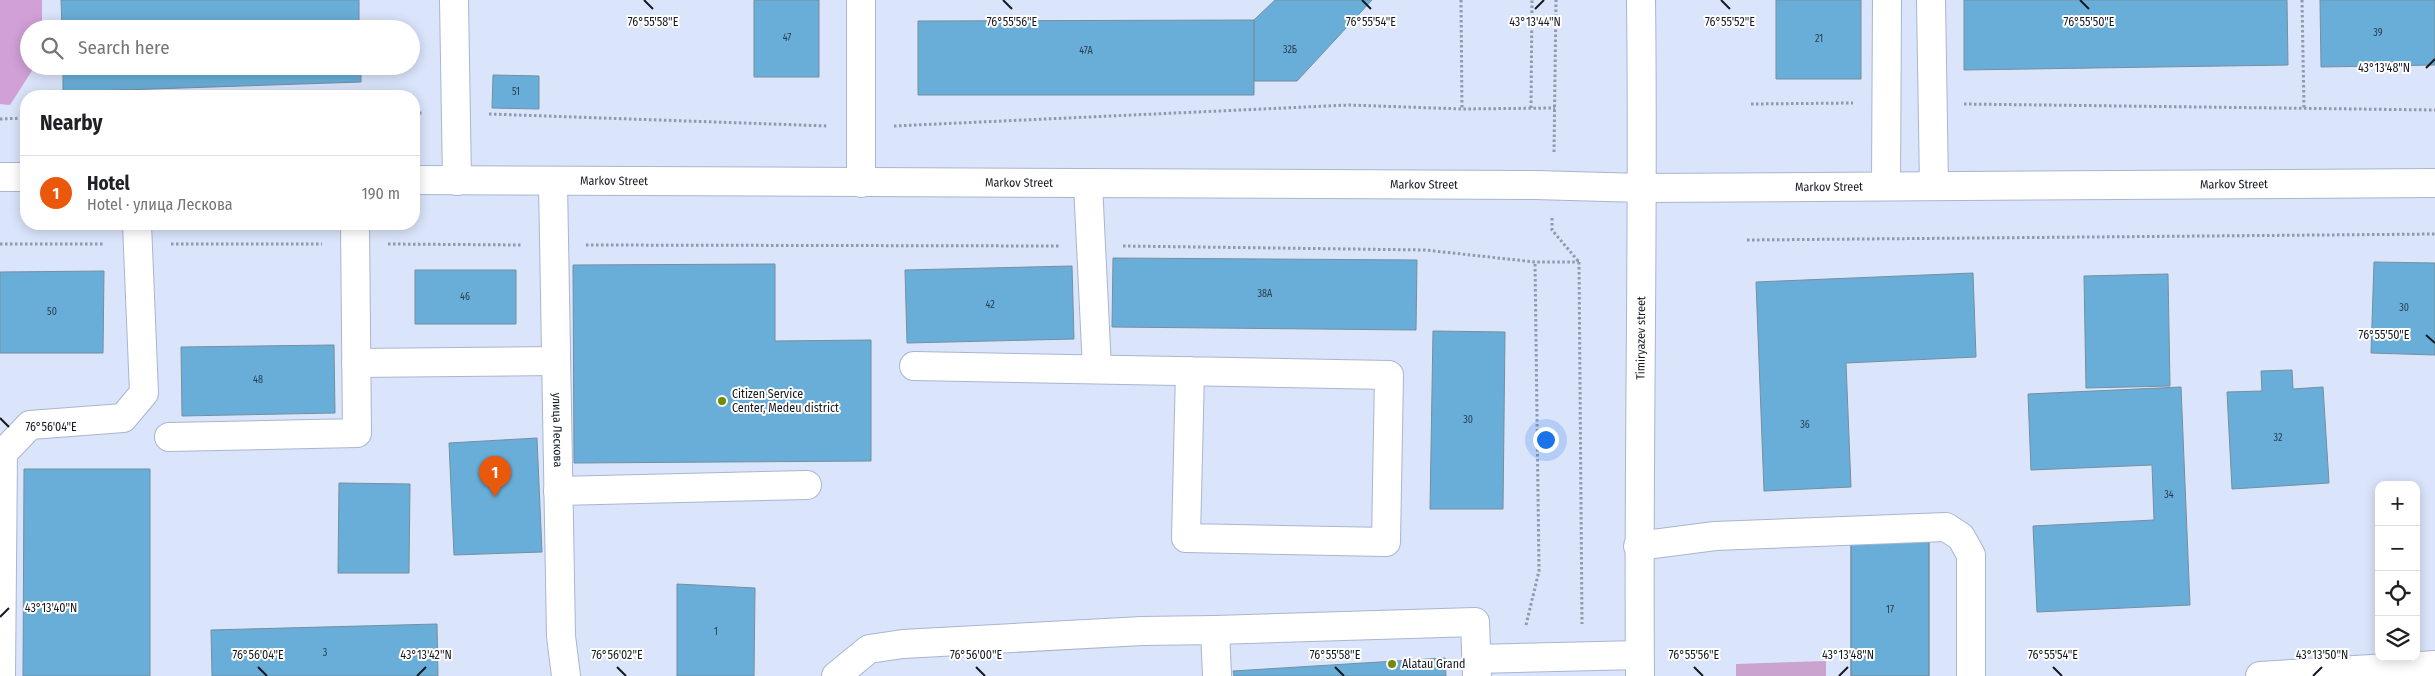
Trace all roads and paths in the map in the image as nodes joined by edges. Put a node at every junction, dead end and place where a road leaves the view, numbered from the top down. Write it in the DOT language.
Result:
graph roads {
  1 [pos="454,0"];
  2 [pos="861,0"];
  3 [pos="1462,0"];
  4 [pos="1532,0"];
  5 [pos="1556,0"];
  6 [pos="1641,0"];
  7 [pos="1887,0"];
  8 [pos="1931,0"];
  9 [pos="2302,0"];
  10 [pos="1887,103"];
  11 [pos="1932,103"];
  12 [pos="1751,104"];
  13 [pos="1531,108"];
  14 [pos="1462,109"];
  15 [pos="2304,109"];
  16 [pos="2435,110"];
  17 [pos="420,113"];
  18 [pos="456,113"];
  19 [pos="20,118"];
  20 [pos="0,119"];
  21 [pos="860,127"];
  22 [pos="0,177"];
  23 [pos="20,177"];
  24 [pos="420,180"];
  25 [pos="457,181"];
  26 [pos="553,182"];
  27 [pos="2435,183"];
  28 [pos="861,184"];
  29 [pos="1088,184"];
  30 [pos="1886,186"];
  31 [pos="1934,186"];
  32 [pos="1642,188"];
  33 [pos="1552,230"];
  34 [pos="137,234"];
  35 [pos="355,234"];
  36 [pos="2435,234"];
  37 [pos="1747,240"];
  38 [pos="0,244"];
  39 [pos="554,245"];
  40 [pos="1091,246"];
  41 [pos="1535,262"];
  42 [pos="1579,262"];
  43 [pos="556,361"];
  44 [pos="356,363"];
  45 [pos="914,366"];
  46 [pos="1097,369"];
  47 [pos="1190,371"];
  48 [pos="169,437"];
  49 [pos="807,485"];
  50 [pos="558,491"];
  51 [pos="1638,546"];
  52 [pos="1214,630"];
  53 [pos="1524,634"];
  54 [pos="1582,656"];
  55 [pos="1640,665"];
  56 [pos="2435,665"];
  57 [pos="1476,668"];
  58 [pos="1,676"];
  59 [pos="566,676"];
  60 [pos="836,676"];
  61 [pos="1217,676"];
  62 [pos="1970,676"];
  63 [pos="2260,676"];
  1 -- 18 [label="street"];
  2 -- 21 [label="street"];
  3 -- 14 [label="path"];
  4 -- 13 [label="path"];
  5 -- 13 [label="path"];
  6 -- 32 [label="street, Timiryazev street"];
  7 -- 10 [label="street"];
  8 -- 11 [label="street"];
  9 -- 15 [label="path"];
  10 -- 12 [label="path"];
  10 -- 30 [label="street"];
  11 -- 15 [label="path"];
  11 -- 31 [label="street"];
  13 -- 14 [label="path"];
  14 -- 21 [label="path"];
  15 -- 16 [label="path"];
  17 -- 18 [label="path"];
  18 -- 21 [label="path"];
  18 -- 25 [label="street"];
  19 -- 20 [label="path"];
  21 -- 28 [label="street"];
  22 -- 23 [label="street"];
  24 -- 25 [label="street, Markov Street"];
  25 -- 26 [label="street, Markov Street"];
  26 -- 28 [label="street, Markov Street"];
  26 -- 39 [label="street, улица Лескова"];
  27 -- 31 [label="street, Markov Street"];
  28 -- 29 [label="street, Markov Street"];
  29 -- 32 [label="street, Markov Street"];
  29 -- 40 [label="street"];
  30 -- 31 [label="street, Markov Street"];
  30 -- 32 [label="street, Markov Street"];
  32 -- 51 [label="street, Timiryazev street"];
  33 -- 42 [label="path"];
  34 -- 35 [label="path"];
  34 -- 38 [label="path"];
  34 -- 58 [label="street"];
  35 -- 39 [label="path"];
  35 -- 44 [label="street"];
  36 -- 37 [label="path"];
  39 -- 40 [label="path"];
  39 -- 43 [label="street, улица Лескова"];
  40 -- 41 [label="path"];
  40 -- 46 [label="street"];
  41 -- 42 [label="path"];
  41 -- 53 [label="path"];
  42 -- 54 [label="path"];
  43 -- 44 [label="street"];
  43 -- 50 [label="street, улица Лескова"];
  44 -- 48 [label="street"];
  45 -- 46 [label="street"];
  46 -- 47 [label="street"];
  47 -- 47 [label="street"];
  49 -- 50 [label="street"];
  50 -- 59 [label="street, улица Лескова"];
  51 -- 55 [label="street, Timiryazev street"];
  51 -- 62 [label="street"];
  52 -- 57 [label="street"];
  52 -- 60 [label="street"];
  52 -- 61 [label="street"];
  54 -- 55 [label="street"];
  54 -- 57 [label="street"];
  56 -- 63 [label="street"];
}
